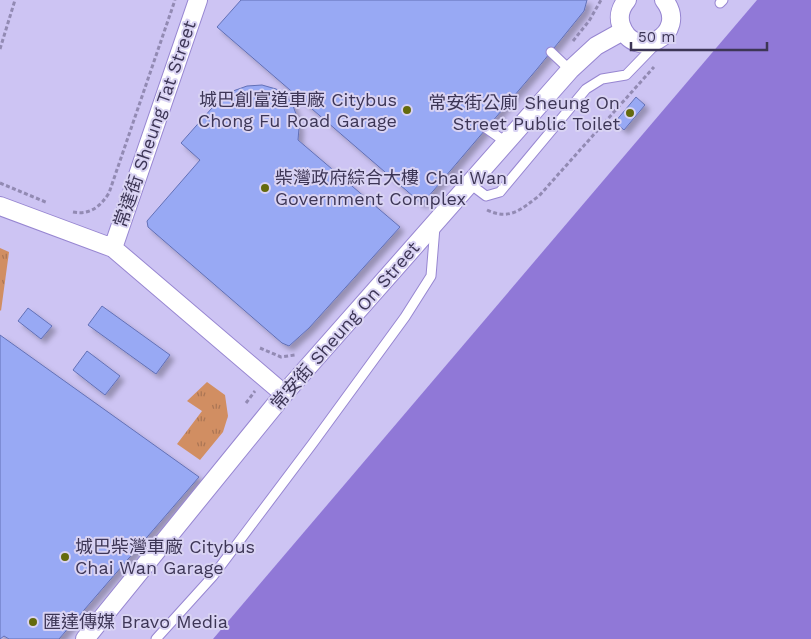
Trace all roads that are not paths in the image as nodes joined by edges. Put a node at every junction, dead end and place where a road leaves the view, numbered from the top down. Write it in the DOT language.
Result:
graph roads {
  1 [pos="198,0"];
  2 [pos="627,0"];
  3 [pos="664,0"];
  4 [pos="623,31"];
  5 [pos="663,37"];
  6 [pos="550,52"];
  7 [pos="564,64"];
  8 [pos="486,128"];
  9 [pos="507,143"];
  10 [pos="470,184"];
  11 [pos="0,206"];
  12 [pos="436,224"];
  13 [pos="113,248"];
  14 [pos="284,394"];
  15 [pos="85,639"];
  16 [pos="156,639"];
  1 -- 13 [label="street, 常達街 Sheung Tat Street"];
  2 -- 4 [label="street"];
  3 -- 5 [label="street"];
  4 -- 5 [label="street"];
  4 -- 7 [label="street, 常安街 Sheung On Street"];
  5 -- 10 [label="lane"];
  6 -- 7 [label="lane"];
  7 -- 9 [label="street, 常安街 Sheung On Street"];
  8 -- 9 [label="lane"];
  9 -- 10 [label="street, 常安街 Sheung On Street"];
  10 -- 12 [label="street, 常安街 Sheung On Street"];
  11 -- 13 [label="street"];
  12 -- 14 [label="street, 常安街 Sheung On Street"];
  12 -- 16 [label="lane"];
  13 -- 14 [label="street"];
  14 -- 15 [label="street, 常安街 Sheung On Street"];
}
